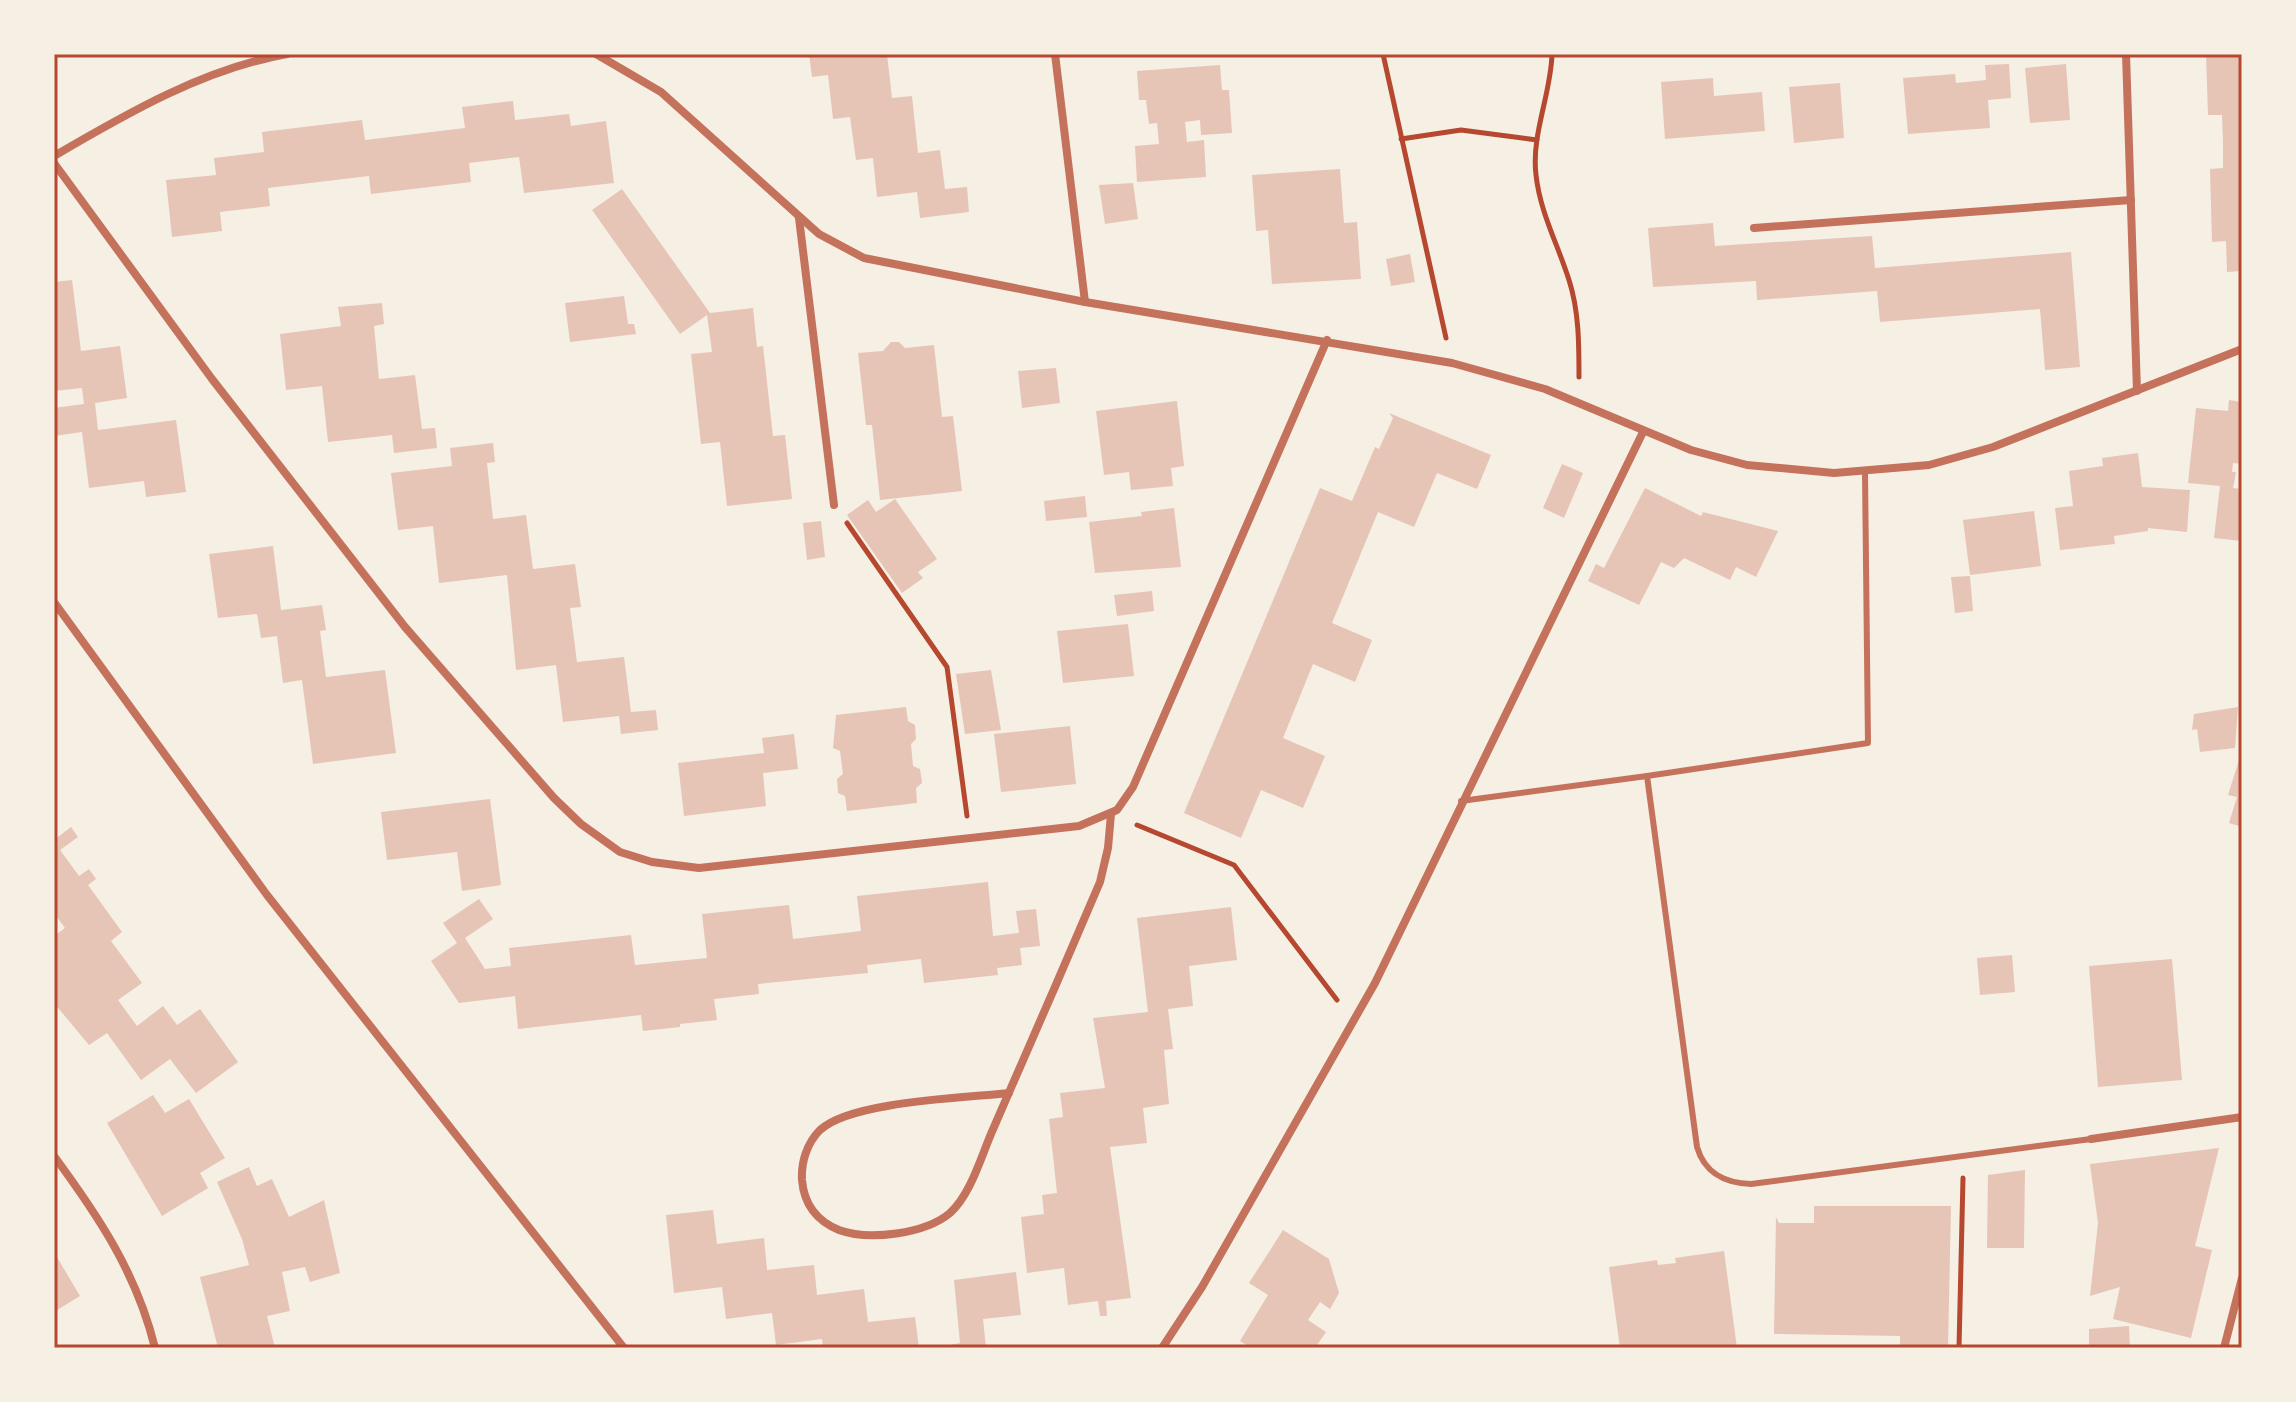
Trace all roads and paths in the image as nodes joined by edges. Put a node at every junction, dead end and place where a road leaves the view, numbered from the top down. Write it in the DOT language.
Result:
graph roads {
  1 [pos="287,54"];
  2 [pos="596,54"];
  3 [pos="1055,54"];
  4 [pos="1383,54"];
  5 [pos="1552,54"];
  6 [pos="2126,54"];
  7 [pos="1401,139"];
  8 [pos="1537,140"];
  9 [pos="54,156"];
  10 [pos="54,163"];
  11 [pos="2131,200"];
  12 [pos="799,217"];
  13 [pos="1754,228"];
  14 [pos="1085,302"];
  15 [pos="1327,340"];
  16 [pos="2242,349"];
  17 [pos="1452,363"];
  18 [pos="2137,391"];
  19 [pos="1577,402"];
  20 [pos="1643,432"];
  21 [pos="1865,472"];
  22 [pos="834,505"];
  23 [pos="54,602"];
  24 [pos="1647,776"];
  25 [pos="1461,801"];
  26 [pos="1111,814"];
  27 [pos="970,840"];
  28 [pos="1354,1022"];
  29 [pos="1009,1093"];
  30 [pos="2242,1117"];
  31 [pos="2091,1139"];
  32 [pos="54,1156"];
  33 [pos="1963,1157"];
  34 [pos="2242,1278"];
  35 [pos="155,1348"];
  36 [pos="624,1348"];
  37 [pos="1162,1348"];
  38 [pos="1959,1348"];
  39 [pos="2224,1348"];
  1 -- 9 [label="street"];
  2 -- 12 [label="street"];
  3 -- 14 [label="street"];
  4 -- 7 [label="path"];
  5 -- 8 [label="path"];
  6 -- 11 [label="street"];
  7 -- 8 [label="path"];
  7 -- 17 [label="path"];
  8 -- 19 [label="path"];
  10 -- 27 [label="street"];
  11 -- 13 [label="street"];
  11 -- 18 [label="street"];
  12 -- 14 [label="street"];
  12 -- 22 [label="street"];
  14 -- 15 [label="street"];
  15 -- 17 [label="street"];
  15 -- 26 [label="street"];
  16 -- 18 [label="street"];
  17 -- 19 [label="street"];
  18 -- 21 [label="street"];
  19 -- 20 [label="street"];
  20 -- 21 [label="street"];
  20 -- 25 [label="street"];
  21 -- 24 [label="lane"];
  22 -- 27 [label="path"];
  23 -- 36 [label="street"];
  24 -- 25 [label="lane"];
  24 -- 33 [label="lane"];
  25 -- 28 [label="street"];
  26 -- 27 [label="street"];
  26 -- 28 [label="path"];
  26 -- 29 [label="street"];
  28 -- 37 [label="street"];
  29 -- 29 [label="street"];
  30 -- 31 [label="street"];
  31 -- 33 [label="lane"];
  32 -- 35 [label="street"];
  33 -- 38 [label="path"];
  34 -- 39 [label="street"];
}
